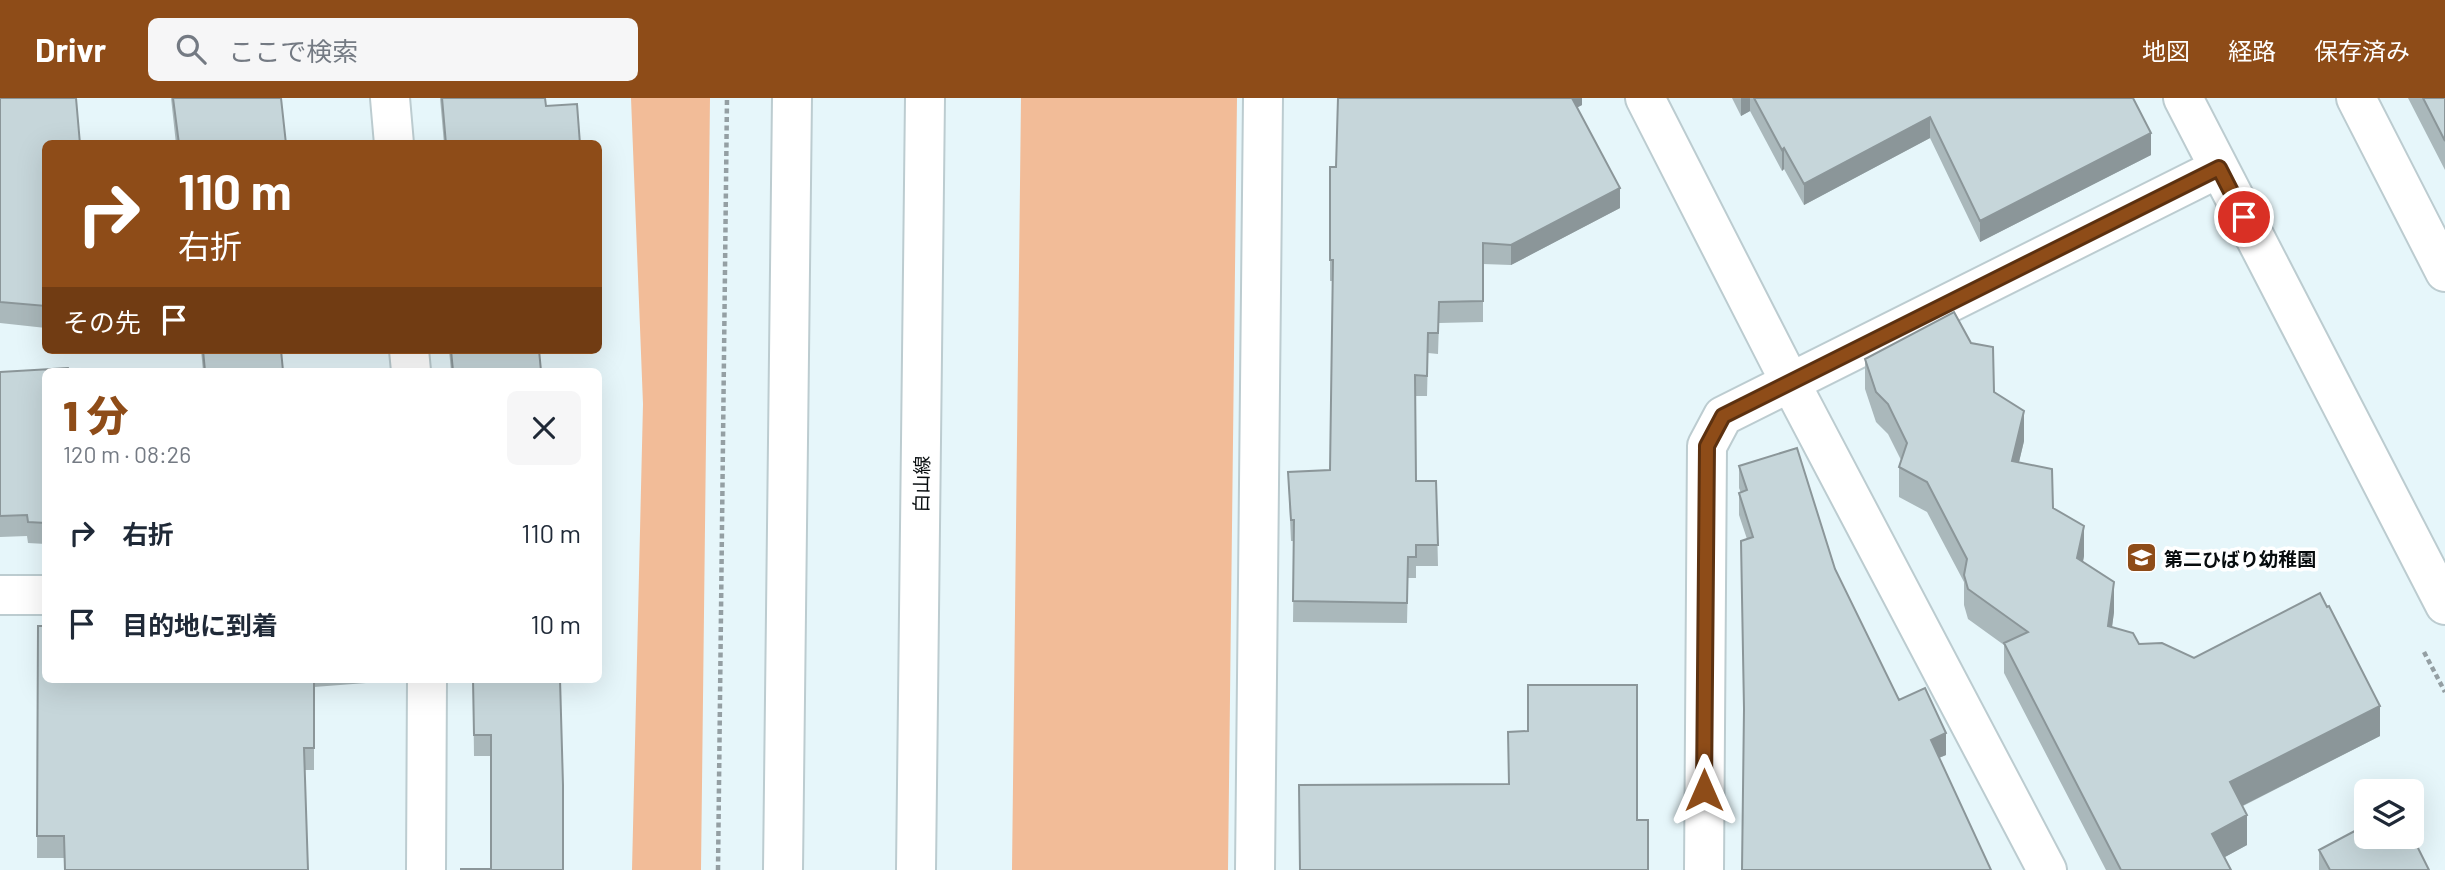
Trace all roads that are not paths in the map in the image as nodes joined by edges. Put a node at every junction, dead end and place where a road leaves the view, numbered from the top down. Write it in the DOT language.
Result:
graph roads {
  1 [pos="390,98"];
  2 [pos="792,98"];
  3 [pos="925,98"];
  4 [pos="1263,98"];
  5 [pos="1646,98"];
  6 [pos="2183,98"];
  7 [pos="2356,98"];
  8 [pos="394,140"];
  9 [pos="2219,168"];
  10 [pos="2445,272"];
  11 [pos="1790,382"];
  12 [pos="0,595"];
  13 [pos="42,595"];
  14 [pos="2445,605"];
  15 [pos="427,683"];
  16 [pos="426,870"];
  17 [pos="783,870"];
  18 [pos="916,870"];
  19 [pos="1255,870"];
  20 [pos="1704,870"];
  21 [pos="2047,870"];
  1 -- 8 [label="street"];
  2 -- 17 [label="street"];
  3 -- 18 [label="street, 白山線"];
  4 -- 19 [label="street"];
  5 -- 11 [label="street"];
  6 -- 9 [label="street"];
  7 -- 10 [label="street"];
  9 -- 11 [label="street"];
  9 -- 14 [label="street"];
  11 -- 20 [label="street"];
  11 -- 21 [label="street"];
  12 -- 13 [label="street"];
  15 -- 16 [label="street"];
}
